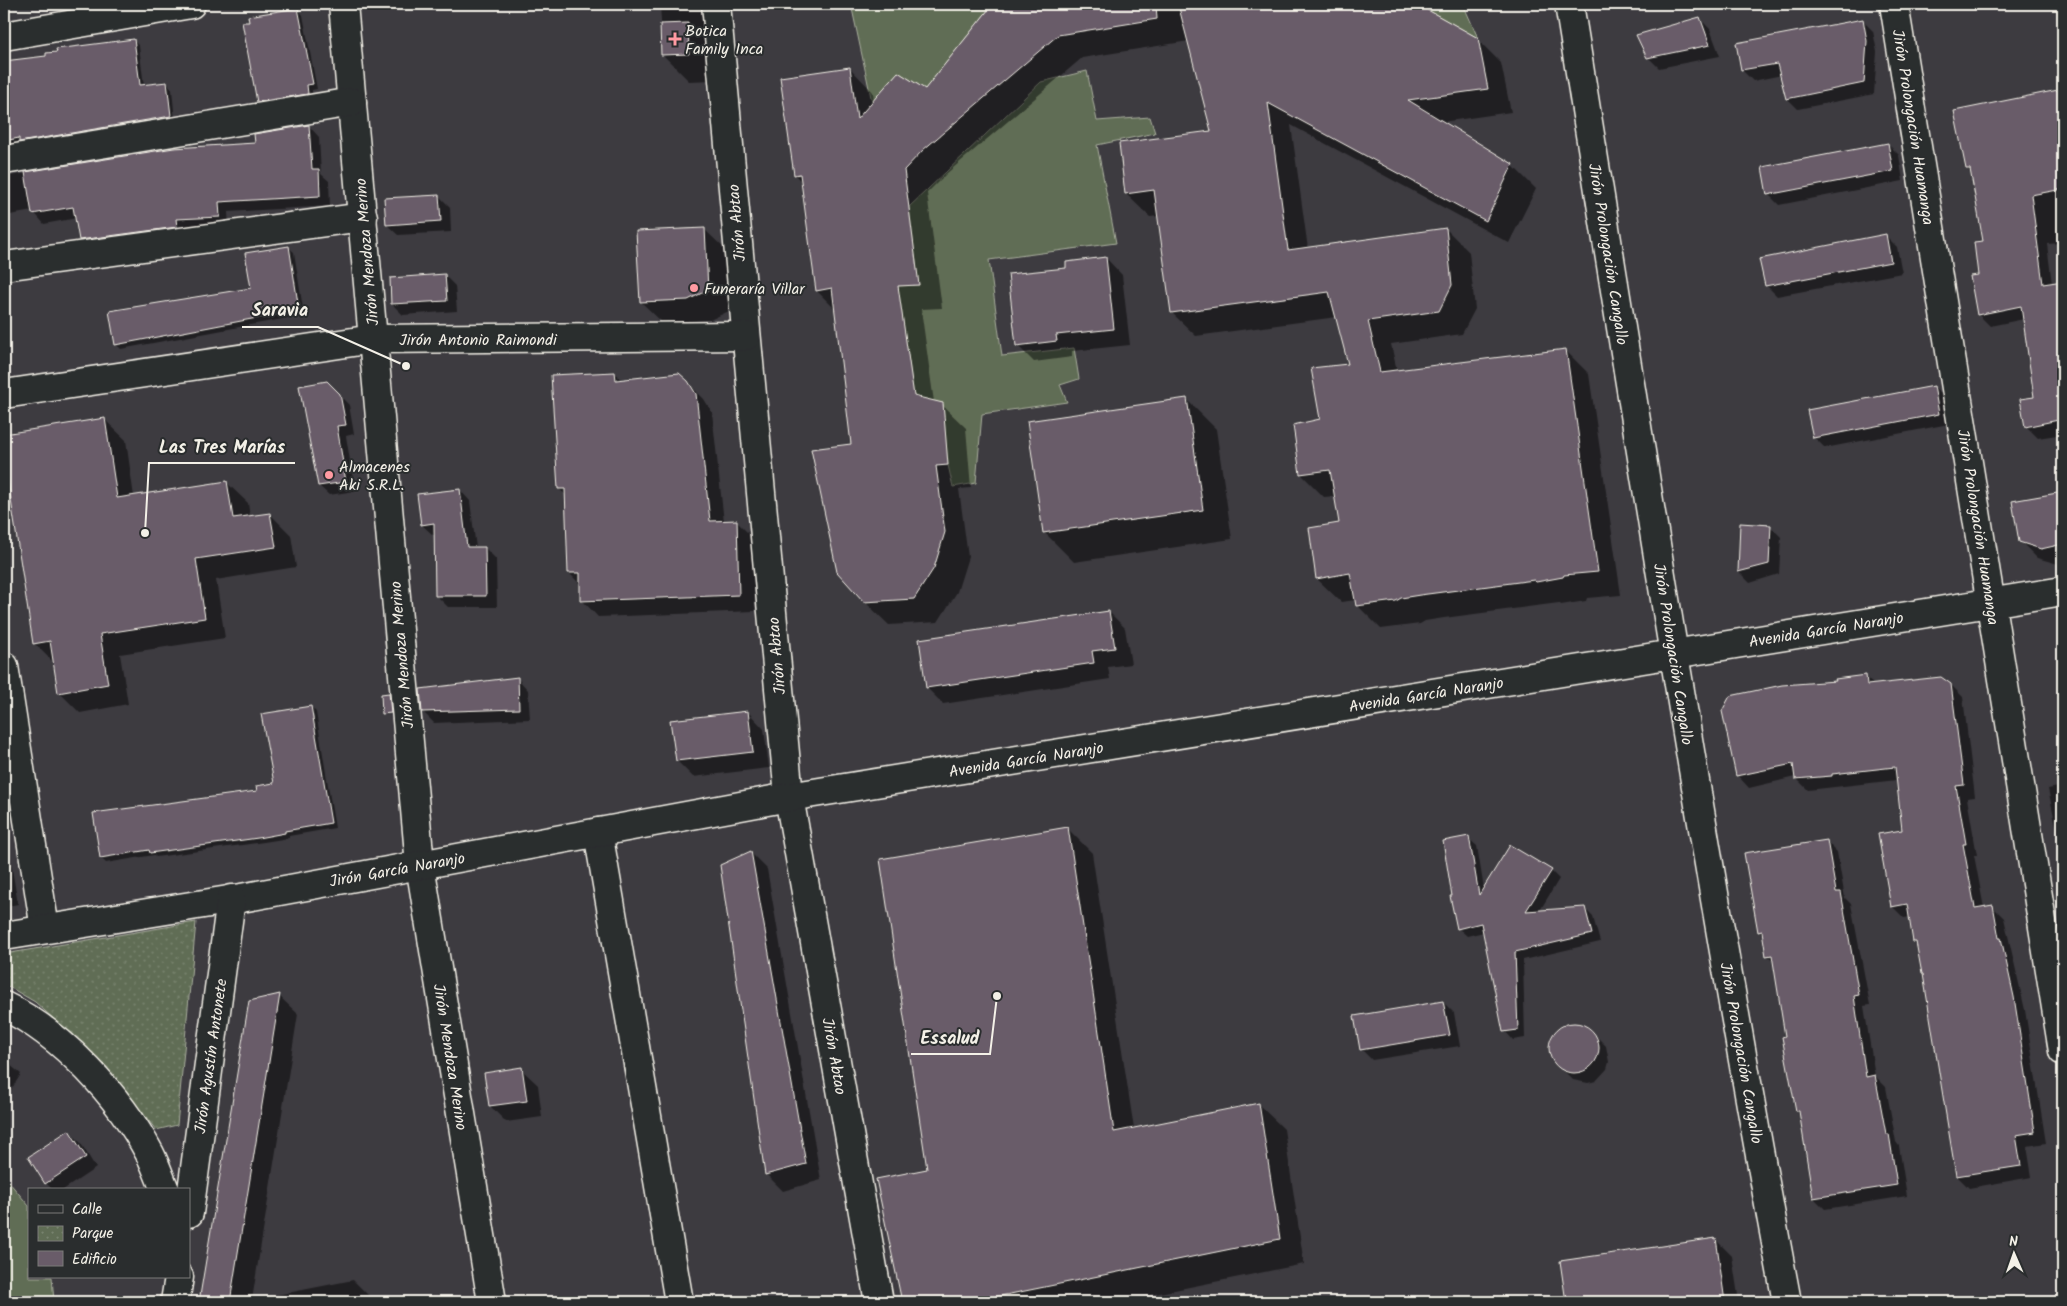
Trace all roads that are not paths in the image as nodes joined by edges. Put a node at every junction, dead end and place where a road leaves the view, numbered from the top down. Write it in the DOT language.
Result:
graph roads {
  1 [pos="191,4"];
  2 [pos="343,4"];
  3 [pos="716,4"];
  4 [pos="1569,4"];
  5 [pos="1894,4"];
  6 [pos="4,36"];
  7 [pos="352,102"];
  8 [pos="4,160"];
  9 [pos="363,217"];
  10 [pos="4,266"];
  11 [pos="746,336"];
  12 [pos="373,339"];
  13 [pos="4,394"];
  14 [pos="2063,591"];
  15 [pos="1992,602"];
  16 [pos="1673,654"];
  17 [pos="4,666"];
  18 [pos="789,797"];
  19 [pos="598,832"];
  20 [pos="420,865"];
  21 [pos="231,899"];
  22 [pos="45,930"];
  23 [pos="4,936"];
  24 [pos="4,1006"];
  25 [pos="2063,1050"];
  26 [pos="164,1188"];
  27 [pos="190,1205"];
  28 [pos="179,1278"];
  29 [pos="176,1302"];
  30 [pos="492,1302"];
  31 [pos="679,1302"];
  32 [pos="879,1302"];
  33 [pos="1787,1302"];
  1 -- 6 [label="street"];
  2 -- 7 [label="street, Jirón Mendoza Merino"];
  3 -- 11 [label="street, Jirón Abtao"];
  4 -- 16 [label="street, Jirón Prolongación Cangallo"];
  5 -- 15 [label="street, Jirón Prolongación Huamanga"];
  7 -- 8 [label="street"];
  7 -- 9 [label="street, Jirón Mendoza Merino"];
  9 -- 10 [label="street"];
  9 -- 12 [label="street, Jirón Mendoza Merino"];
  11 -- 12 [label="street, Jirón Antonio Raimondi"];
  11 -- 18 [label="street, Jirón Abtao"];
  12 -- 13 [label="street, Jirón Antonio Raimondi"];
  12 -- 20 [label="street, Jirón Mendoza Merino"];
  14 -- 15 [label="street, Avenida García Naranjo"];
  15 -- 16 [label="street, Avenida García Naranjo"];
  15 -- 25 [label="street, Jirón Prolongación Huamanga"];
  16 -- 18 [label="street, Avenida García Naranjo"];
  16 -- 33 [label="street, Jirón Prolongación Cangallo"];
  17 -- 22 [label="street"];
  18 -- 19 [label="street, Jirón García Naranjo"];
  18 -- 32 [label="street, Jirón Abtao"];
  19 -- 20 [label="street, Jirón García Naranjo"];
  19 -- 31 [label="street"];
  20 -- 21 [label="street, Jirón García Naranjo"];
  20 -- 30 [label="street, Jirón Mendoza Merino"];
  21 -- 22 [label="street, Jirón García Naranjo"];
  21 -- 27 [label="street, Jirón Agustín Antonete"];
  22 -- 23 [label="street, Jirón García Naranjo"];
  24 -- 26 [label="street"];
  28 -- 29 [label="street"];
}
